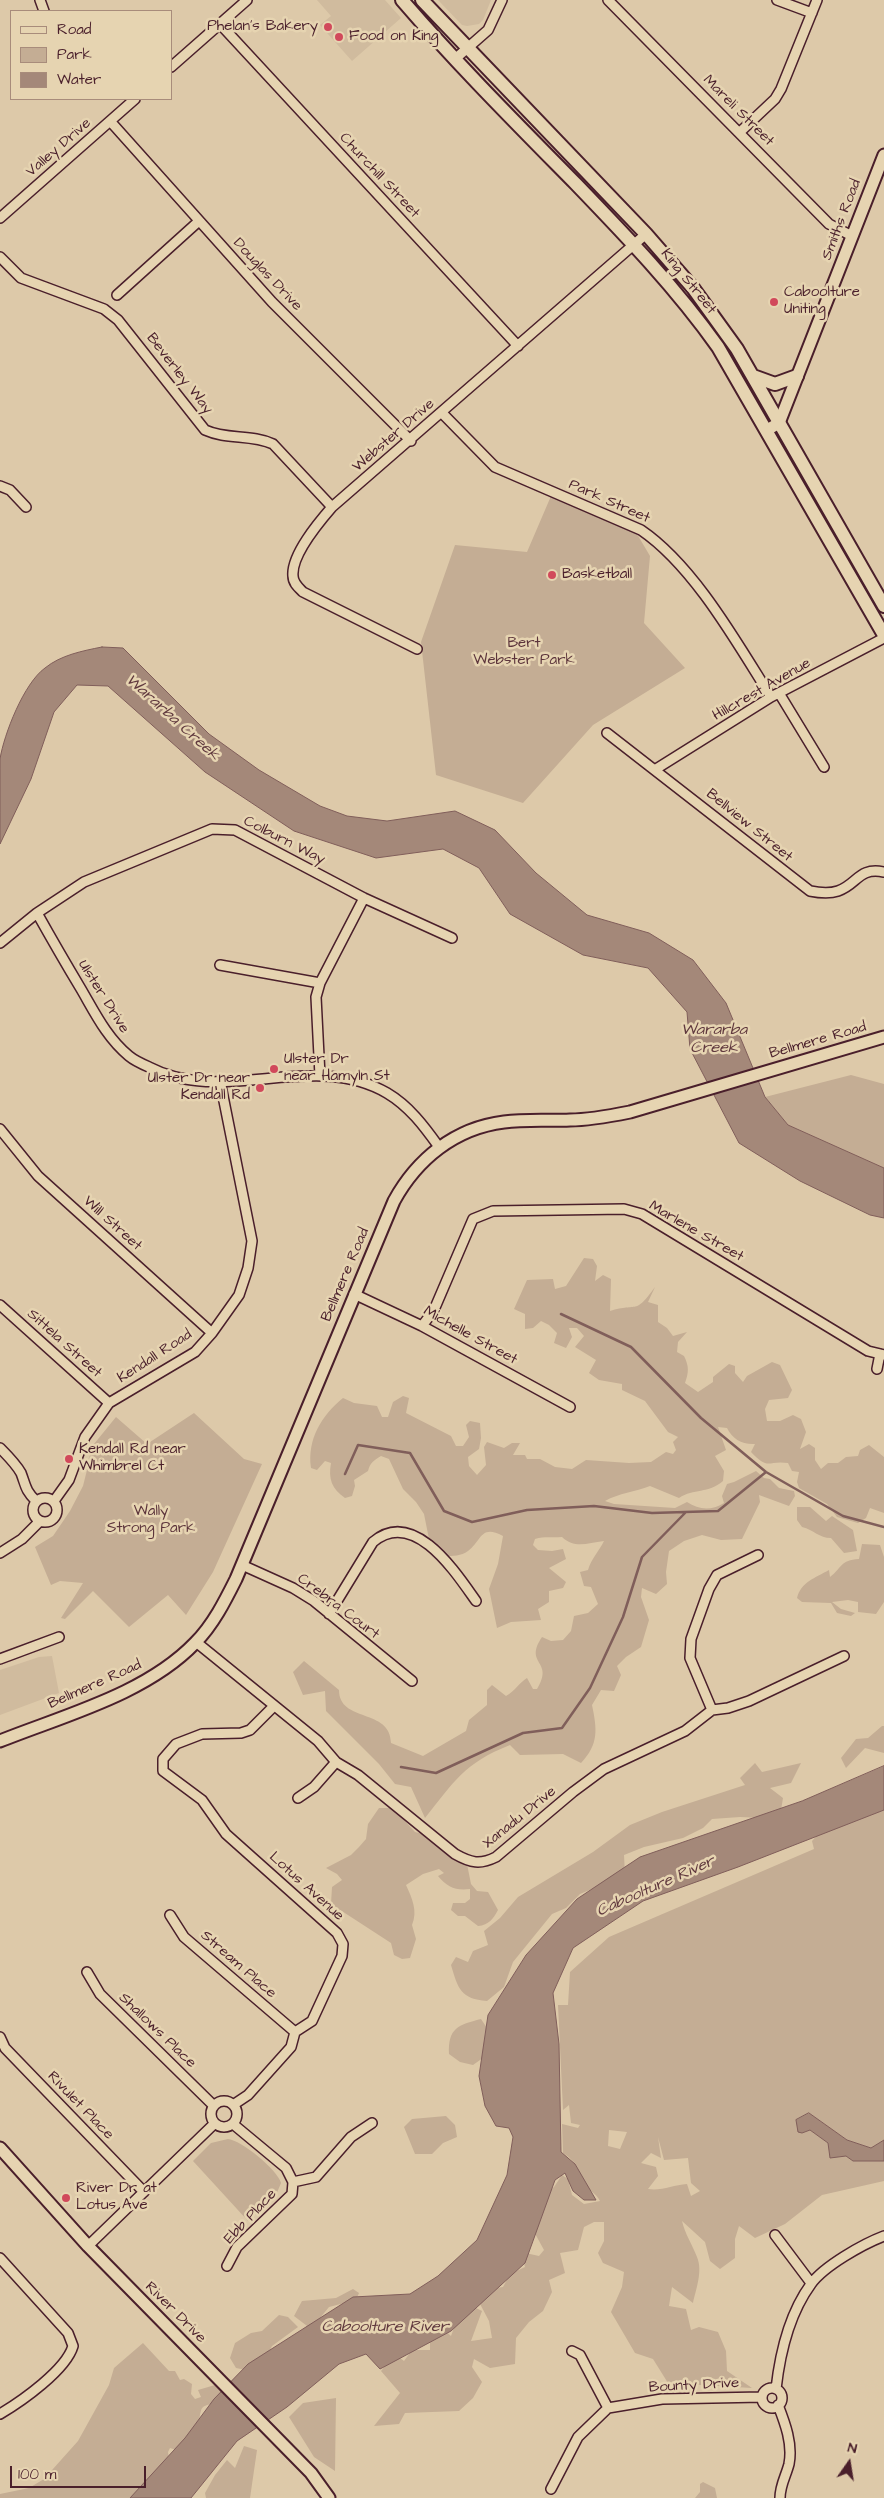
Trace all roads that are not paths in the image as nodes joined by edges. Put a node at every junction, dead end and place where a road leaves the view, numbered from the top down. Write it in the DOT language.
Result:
graph roads {
  1 [pos="247,0"];
  2 [pos="402,0"];
  3 [pos="422,0"];
  4 [pos="502,0"];
  5 [pos="608,0"];
  6 [pos="777,0"];
  7 [pos="817,0"];
  8 [pos="812,13"];
  9 [pos="220,24"];
  10 [pos="467,49"];
  11 [pos="455,59"];
  12 [pos="172,66"];
  13 [pos="134,100"];
  14 [pos="110,121"];
  15 [pos="740,132"];
  16 [pos="884,155"];
  17 [pos="880,174"];
  18 [pos="0,218"];
  19 [pos="199,221"];
  20 [pos="646,234"];
  21 [pos="852,236"];
  22 [pos="634,244"];
  23 [pos="0,257"];
  24 [pos="116,296"];
  25 [pos="518,346"];
  26 [pos="753,376"];
  27 [pos="797,376"];
  28 [pos="442,413"];
  29 [pos="780,423"];
  30 [pos="766,430"];
  31 [pos="411,441"];
  32 [pos="0,486"];
  33 [pos="26,507"];
  34 [pos="332,507"];
  35 [pos="884,606"];
  36 [pos="884,636"];
  37 [pos="418,649"];
  38 [pos="775,695"];
  39 [pos="607,733"];
  40 [pos="824,767"];
  41 [pos="656,769"];
  42 [pos="884,872"];
  43 [pos="364,898"];
  44 [pos="37,913"];
  45 [pos="452,938"];
  46 [pos="0,943"];
  47 [pos="220,965"];
  48 [pos="320,982"];
  49 [pos="884,1037"];
  50 [pos="320,1076"];
  51 [pos="220,1081"];
  52 [pos="0,1129"];
  53 [pos="439,1147"];
  54 [pos="354,1294"];
  55 [pos="0,1305"];
  56 [pos="422,1326"];
  57 [pos="212,1333"];
  58 [pos="882,1354"];
  59 [pos="877,1369"];
  60 [pos="109,1403"];
  61 [pos="570,1407"];
  62 [pos="0,1448"];
  63 [pos="54,1501"];
  64 [pos="36,1502"];
  65 [pos="40,1521"];
  66 [pos="0,1553"];
  67 [pos="758,1555"];
  68 [pos="242,1565"];
  69 [pos="476,1601"];
  70 [pos="329,1614"];
  71 [pos="59,1637"];
  72 [pos="196,1642"];
  73 [pos="844,1656"];
  74 [pos="0,1659"];
  75 [pos="412,1681"];
  76 [pos="273,1706"];
  77 [pos="712,1710"];
  78 [pos="0,1740"];
  79 [pos="336,1762"];
  80 [pos="298,1798"];
  81 [pos="170,1915"];
  82 [pos="87,1972"];
  83 [pos="295,2032"];
  84 [pos="0,2037"];
  85 [pos="233,2105"];
  86 [pos="214,2106"];
  87 [pos="372,2123"];
  88 [pos="214,2124"];
  89 [pos="233,2124"];
  90 [pos="0,2148"];
  91 [pos="293,2182"];
  92 [pos="144,2192"];
  93 [pos="775,2235"];
  94 [pos="884,2236"];
  95 [pos="88,2246"];
  96 [pos="0,2259"];
  97 [pos="227,2266"];
  98 [pos="811,2283"];
  99 [pos="572,2351"];
  100 [pos="776,2389"];
  101 [pos="762,2397"];
  102 [pos="778,2405"];
  103 [pos="608,2408"];
  104 [pos="0,2414"];
  105 [pos="551,2489"];
  106 [pos="329,2498"];
  107 [pos="780,2498"];
  1 -- 9 [label="street"];
  2 -- 11 [label="main road, King Street"];
  3 -- 10 [label="main road, King Street"];
  4 -- 10 [label="street"];
  5 -- 15 [label="street, Mareli Street"];
  6 -- 8 [label="street"];
  7 -- 8 [label="street"];
  8 -- 15 [label="street"];
  9 -- 12 [label="street"];
  9 -- 25 [label="street, Churchill Street"];
  10 -- 11 [label="street"];
  10 -- 20 [label="main road, King Street"];
  11 -- 22 [label="main road, King Street"];
  13 -- 14 [label="street, Valley Drive"];
  14 -- 18 [label="street, Valley Drive"];
  14 -- 19 [label="street, Douglas Drive"];
  15 -- 21 [label="street, Mareli Street"];
  16 -- 17 [label="main road, Smiths Road"];
  17 -- 21 [label="main road, Smiths Road"];
  19 -- 24 [label="street"];
  19 -- 31 [label="street, Douglas Drive"];
  20 -- 22 [label="street, Webster Drive"];
  20 -- 26 [label="main road, King Street"];
  21 -- 27 [label="main road, Smiths Road"];
  22 -- 25 [label="street, Webster Drive"];
  22 -- 30 [label="main road, King Street"];
  23 -- 34 [label="street, Beverley Way"];
  25 -- 28 [label="street, Webster Drive"];
  26 -- 27 [label="main road"];
  26 -- 29 [label="main road, King Street"];
  27 -- 29 [label="main road, Smiths Road"];
  28 -- 31 [label="street, Webster Drive"];
  28 -- 38 [label="street, Park Street"];
  29 -- 30 [label="main road"];
  29 -- 35 [label="main road, King Street"];
  30 -- 36 [label="main road, King Street"];
  31 -- 34 [label="street, Webster Drive"];
  32 -- 33 [label="street"];
  34 -- 37 [label="street, Webster Drive"];
  36 -- 38 [label="street, Hillcrest Avenue"];
  38 -- 40 [label="street, Park Street"];
  38 -- 41 [label="street, Hillcrest Avenue"];
  39 -- 41 [label="street, Bellview Street"];
  41 -- 42 [label="street, Bellview Street"];
  43 -- 44 [label="street, Colburn Way"];
  43 -- 45 [label="street, Colburn Way"];
  43 -- 48 [label="street"];
  44 -- 46 [label="street, Colburn Way"];
  44 -- 51 [label="street, Ulster Drive"];
  47 -- 48 [label="street"];
  48 -- 50 [label="street"];
  49 -- 53 [label="main road, Bellmere Road"];
  50 -- 51 [label="street, Ulster Drive"];
  50 -- 53 [label="street, Ulster Drive"];
  51 -- 57 [label="street, Kendall Road"];
  52 -- 57 [label="street, Will Street"];
  53 -- 54 [label="main road, Bellmere Road"];
  54 -- 56 [label="street, Michelle Street"];
  54 -- 68 [label="main road, Bellmere Road"];
  55 -- 60 [label="street, Sittela Street"];
  56 -- 58 [label="street, Marlene Street"];
  56 -- 61 [label="street, Michelle Street"];
  57 -- 60 [label="street, Kendall Road"];
  58 -- 59 [label="street"];
  60 -- 63 [label="street, Kendall Road"];
  62 -- 64 [label="street"];
  63 -- 64 [label="street"];
  63 -- 65 [label="street"];
  64 -- 65 [label="street"];
  65 -- 66 [label="street"];
  67 -- 77 [label="street"];
  68 -- 70 [label="street, Crebra Court"];
  68 -- 72 [label="main road, Bellmere Road"];
  69 -- 70 [label="street"];
  70 -- 75 [label="street, Crebra Court"];
  71 -- 74 [label="street"];
  72 -- 76 [label="street, Xanadu Drive"];
  72 -- 78 [label="main road, Bellmere Road"];
  73 -- 77 [label="street, Xanadu Drive"];
  76 -- 79 [label="street, Xanadu Drive"];
  76 -- 83 [label="street, Lotus Avenue"];
  77 -- 79 [label="street, Xanadu Drive"];
  79 -- 80 [label="street"];
  81 -- 83 [label="street, Stream Place"];
  82 -- 86 [label="street, Shallows Place"];
  83 -- 85 [label="street, Lotus Avenue"];
  84 -- 92 [label="street, Rivulet Place"];
  85 -- 86 [label="street"];
  85 -- 89 [label="street"];
  86 -- 88 [label="street"];
  87 -- 91 [label="street"];
  88 -- 89 [label="street"];
  88 -- 92 [label="street"];
  89 -- 91 [label="street, Ebb Place"];
  90 -- 95 [label="main road, River Drive"];
  91 -- 97 [label="street, Ebb Place"];
  92 -- 95 [label="street"];
  93 -- 98 [label="street"];
  94 -- 98 [label="street"];
  95 -- 106 [label="main road, River Drive"];
  96 -- 104 [label="street"];
  98 -- 100 [label="street"];
  99 -- 103 [label="street"];
  100 -- 101 [label="street"];
  100 -- 102 [label="street"];
  101 -- 102 [label="street"];
  101 -- 103 [label="street, Bounty Drive"];
  102 -- 107 [label="street"];
  103 -- 105 [label="street"];
}
